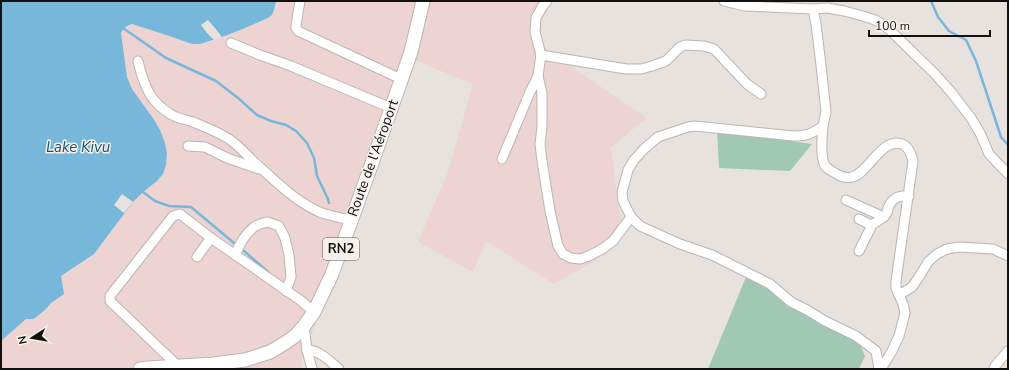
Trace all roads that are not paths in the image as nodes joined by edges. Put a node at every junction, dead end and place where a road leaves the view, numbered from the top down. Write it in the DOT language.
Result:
graph roads {
  1 [pos="300,1"];
  2 [pos="423,1"];
  3 [pos="546,1"];
  4 [pos="724,1"];
  5 [pos="813,9"];
  6 [pos="231,43"];
  7 [pos="541,55"];
  8 [pos="138,61"];
  9 [pos="538,76"];
  10 [pos="401,79"];
  11 [pos="761,94"];
  12 [pos="391,108"];
  13 [pos="823,126"];
  14 [pos="188,146"];
  15 [pos="502,159"];
  16 [pos="264,171"];
  17 [pos="1008,174"];
  18 [pos="909,196"];
  19 [pos="846,200"];
  20 [pos="631,217"];
  21 [pos="884,217"];
  22 [pos="859,219"];
  23 [pos="351,220"];
  24 [pos="871,225"];
  25 [pos="211,238"];
  26 [pos="859,251"];
  27 [pos="235,255"];
  28 [pos="1008,256"];
  29 [pos="197,257"];
  30 [pos="286,290"];
  31 [pos="899,295"];
  32 [pos="314,312"];
  33 [pos="304,326"];
  34 [pos="307,350"];
  35 [pos="1008,351"];
  36 [pos="179,367"];
  37 [pos="214,367"];
  38 [pos="311,368"];
  39 [pos="882,368"];
  40 [pos="140,369"];
  41 [pos="339,369"];
  42 [pos="994,369"];
  1 -- 10 [label="street"];
  2 -- 10 [label="highway, Route de l'Aéroport / RN2"];
  3 -- 7 [label="street"];
  4 -- 5 [label="street"];
  5 -- 13 [label="street"];
  5 -- 17 [label="street"];
  6 -- 12 [label="street"];
  7 -- 9 [label="street"];
  7 -- 11 [label="street"];
  8 -- 16 [label="street"];
  9 -- 15 [label="street"];
  9 -- 20 [label="street"];
  10 -- 12 [label="highway, Route de l'Aéroport / RN2"];
  12 -- 23 [label="highway, Route de l'Aéroport / RN2"];
  13 -- 18 [label="street"];
  13 -- 20 [label="street"];
  14 -- 16 [label="street"];
  16 -- 23 [label="street"];
  18 -- 21 [label="street"];
  18 -- 31 [label="street"];
  19 -- 21 [label="street"];
  20 -- 39 [label="street"];
  21 -- 24 [label="street"];
  22 -- 24 [label="street"];
  23 -- 32 [label="highway, Route de l'Aéroport / RN2"];
  24 -- 26 [label="street"];
  25 -- 27 [label="street"];
  25 -- 29 [label="street"];
  25 -- 36 [label="street"];
  27 -- 30 [label="street"];
  27 -- 30 [label="street"];
  28 -- 31 [label="street"];
  30 -- 32 [label="street"];
  31 -- 39 [label="street"];
  32 -- 33 [label="highway, Route de l'Aéroport / RN2"];
  33 -- 34 [label="street"];
  33 -- 37 [label="highway, Route de l'Aéroport / RN2"];
  34 -- 38 [label="street"];
  34 -- 41 [label="street"];
  35 -- 42 [label="street"];
  36 -- 37 [label="highway, Route de l'Aéroport / RN2"];
  36 -- 40 [label="highway, Route de l'Aéroport / RN2"];
}
